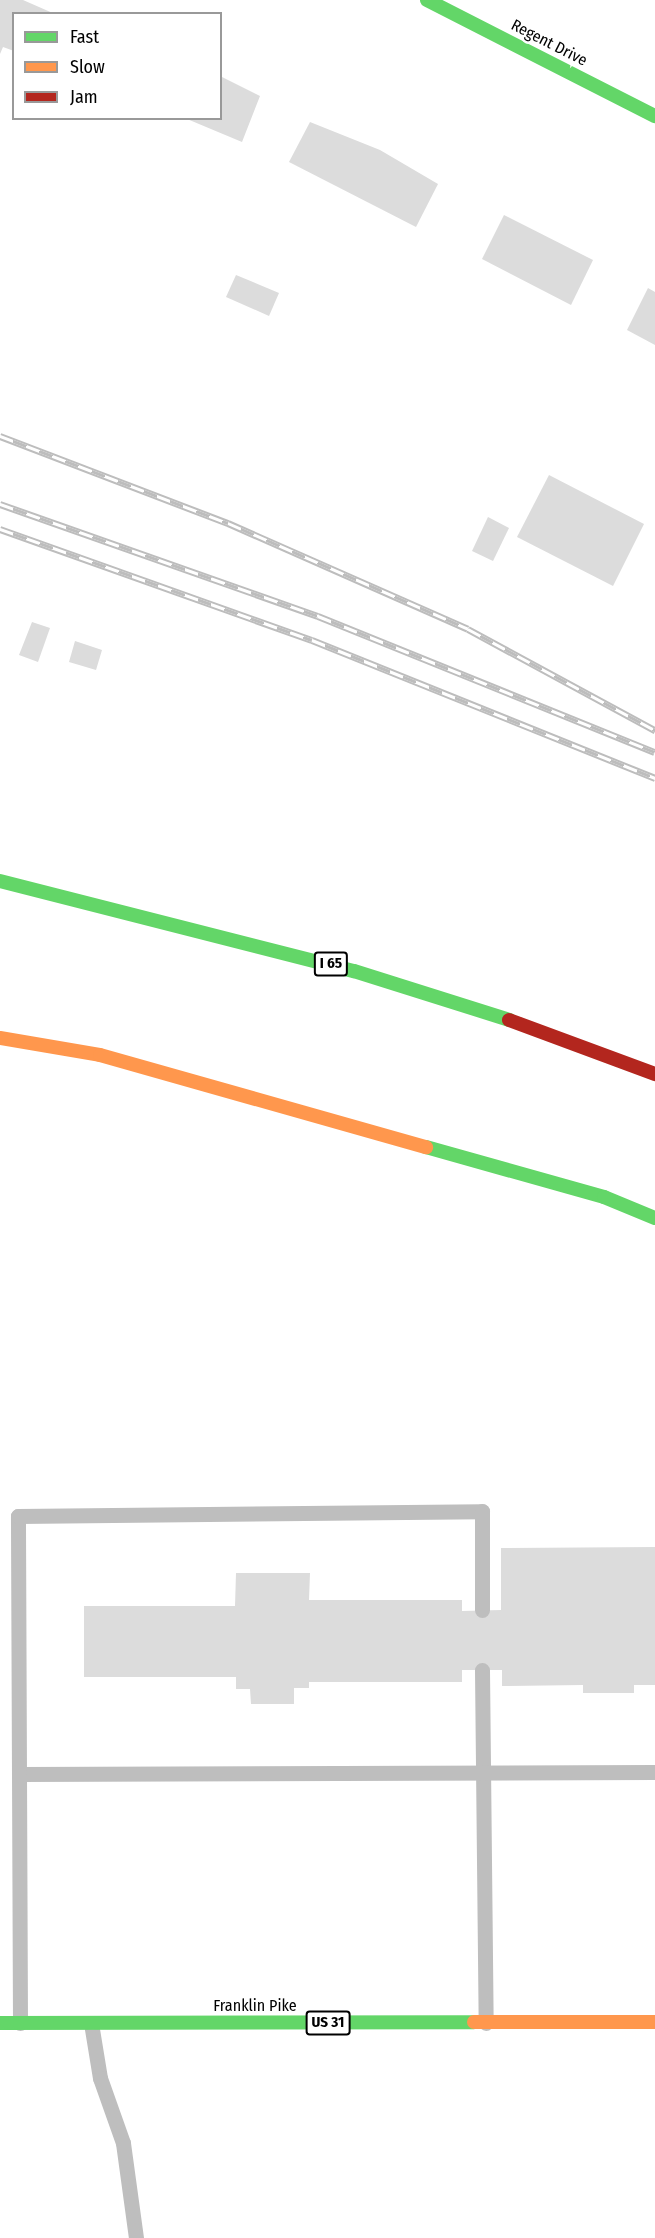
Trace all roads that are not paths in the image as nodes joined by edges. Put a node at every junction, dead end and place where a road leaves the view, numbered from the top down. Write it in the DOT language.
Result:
graph roads {
  1 [pos="427,0"];
  2 [pos="655,116"];
  3 [pos="0,881"];
  4 [pos="0,1038"];
  5 [pos="655,1074"];
  6 [pos="655,1218"];
  7 [pos="482,1610"];
  8 [pos="482,1670"];
  9 [pos="655,1772"];
  10 [pos="483,1773"];
  11 [pos="19,1774"];
  12 [pos="655,2022"];
  13 [pos="0,2023"];
  14 [pos="20,2023"];
  15 [pos="92,2023"];
  16 [pos="486,2024"];
  17 [pos="136,2238"];
  1 -- 2 [label="main road, Regent Drive"];
  3 -- 5 [label="main road, I 65"];
  4 -- 6 [label="main road"];
  7 -- 11 [label="lane"];
  8 -- 10 [label="lane"];
  9 -- 10 [label="lane"];
  10 -- 11 [label="lane"];
  10 -- 16 [label="lane"];
  11 -- 14 [label="lane"];
  12 -- 16 [label="main road, Franklin Pike / US 31"];
  13 -- 14 [label="main road, Franklin Pike / US 31"];
  14 -- 15 [label="main road, Franklin Pike / US 31"];
  15 -- 16 [label="main road, Franklin Pike / US 31"];
  15 -- 17 [label="lane"];
}
